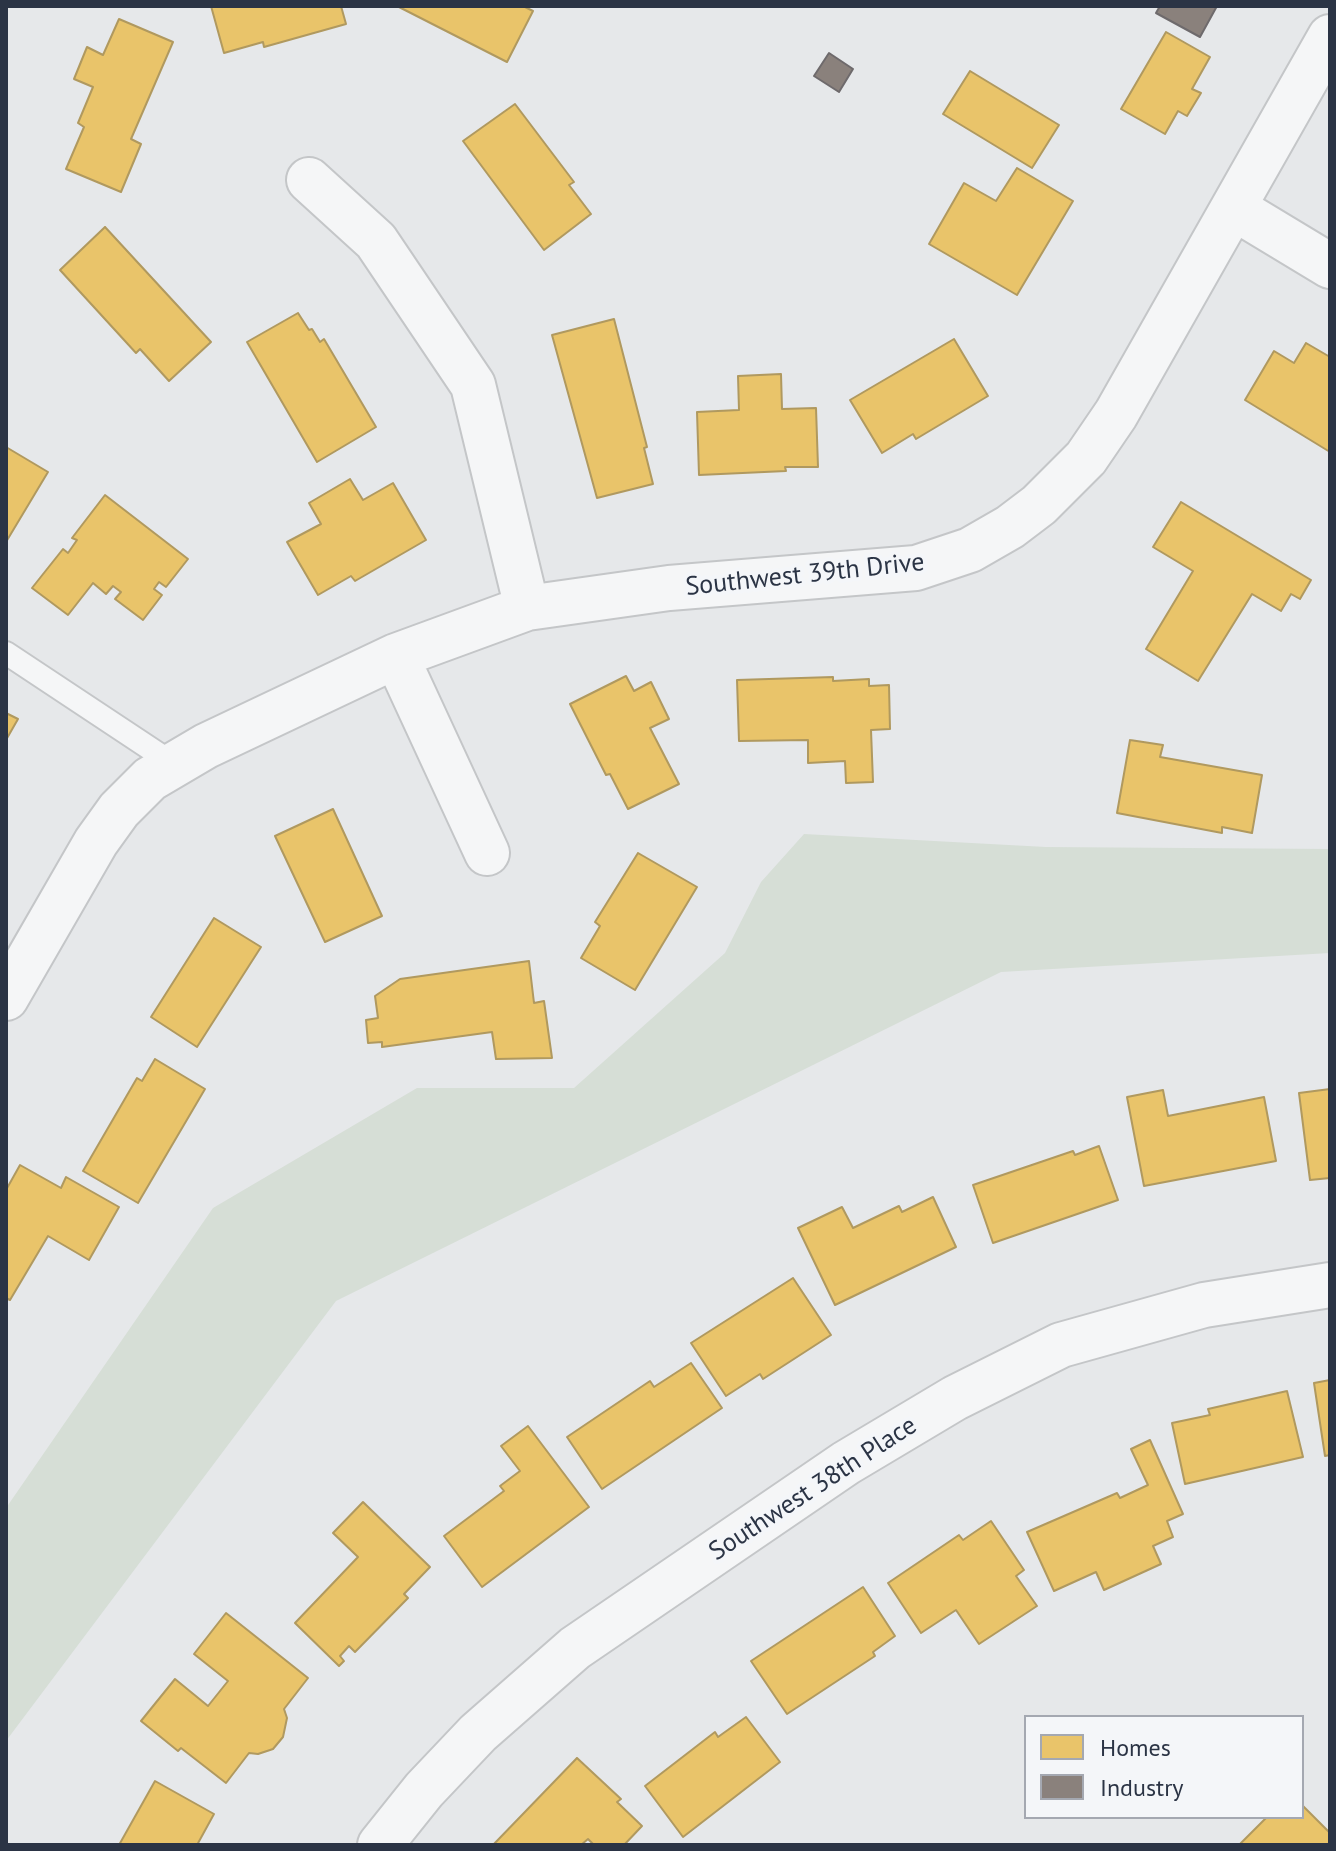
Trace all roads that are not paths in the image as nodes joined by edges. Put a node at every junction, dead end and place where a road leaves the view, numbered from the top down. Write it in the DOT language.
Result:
graph roads {
  1 [pos="1330,37"];
  2 [pos="309,180"];
  3 [pos="1234,208"];
  4 [pos="1330,266"];
  5 [pos="527,608"];
  6 [pos="6,653"];
  7 [pos="396,656"];
  8 [pos="175,765"];
  9 [pos="487,853"];
  10 [pos="6,998"];
  11 [pos="1330,1285"];
  12 [pos="380,1845"];
  1 -- 3 [label="street, Southwest 39th Drive"];
  2 -- 5 [label="street"];
  3 -- 4 [label="street"];
  3 -- 5 [label="street, Southwest 39th Drive"];
  5 -- 7 [label="street, Southwest 39th Drive"];
  6 -- 8 [label="lane"];
  7 -- 8 [label="street, Southwest 39th Drive"];
  7 -- 9 [label="street"];
  8 -- 10 [label="street, Southwest 39th Drive"];
  11 -- 12 [label="street, Southwest 38th Place"];
}
